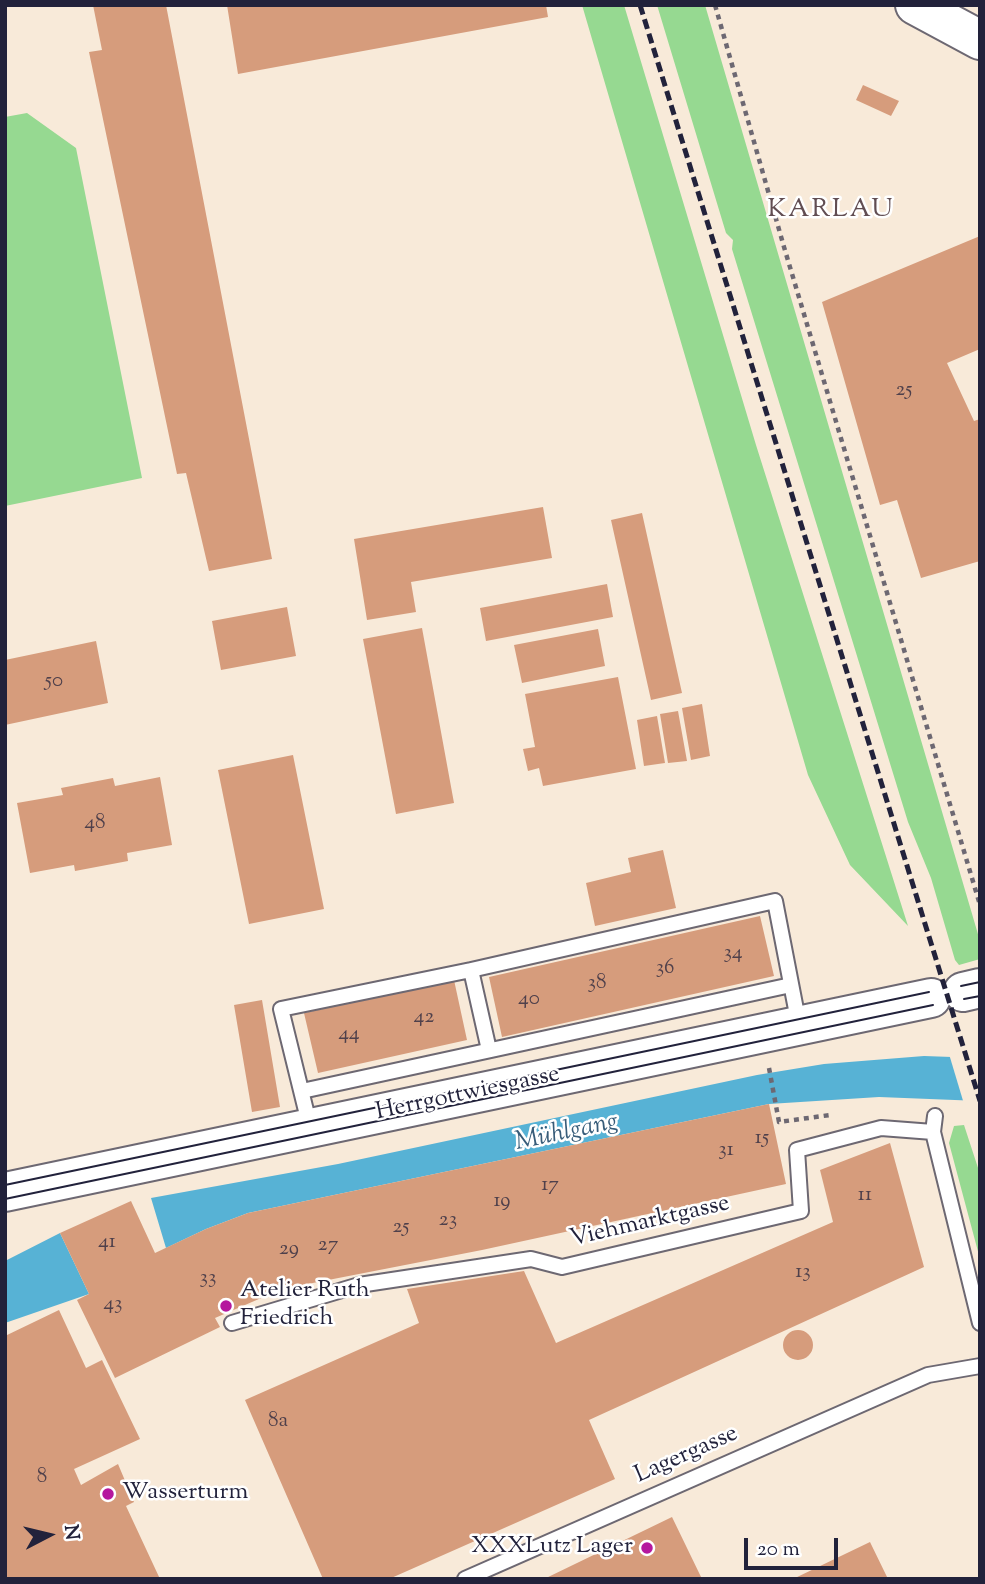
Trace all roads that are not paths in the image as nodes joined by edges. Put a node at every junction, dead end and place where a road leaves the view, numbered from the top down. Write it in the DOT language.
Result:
graph roads {
  1 [pos="915,5"];
  2 [pos="980,40"];
  3 [pos="471,970"];
  4 [pos="791,985"];
  5 [pos="958,993"];
  6 [pos="797,1014"];
  7 [pos="489,1050"];
  8 [pos="302,1091"];
  9 [pos="935,1116"];
  10 [pos="311,1128"];
  11 [pos="933,1132"];
  12 [pos="5,1192"];
  13 [pos="232,1323"];
  14 [pos="980,1323"];
  15 [pos="980,1366"];
  16 [pos="465,1579"];
  1 -- 2 [label="main road"];
  3 -- 4 [label="lane"];
  3 -- 7 [label="lane"];
  3 -- 8 [label="lane"];
  4 -- 6 [label="lane"];
  4 -- 7 [label="lane"];
  5 -- 6 [label="main road, Herrgottwiesgasse"];
  6 -- 10 [label="main road, Herrgottwiesgasse"];
  7 -- 8 [label="lane"];
  8 -- 10 [label="lane"];
  9 -- 11 [label="lane"];
  10 -- 12 [label="main road, Herrgottwiesgasse"];
  11 -- 13 [label="lane, Viehmarktgasse"];
  11 -- 14 [label="lane"];
  15 -- 16 [label="lane, Lagergasse"];
}
